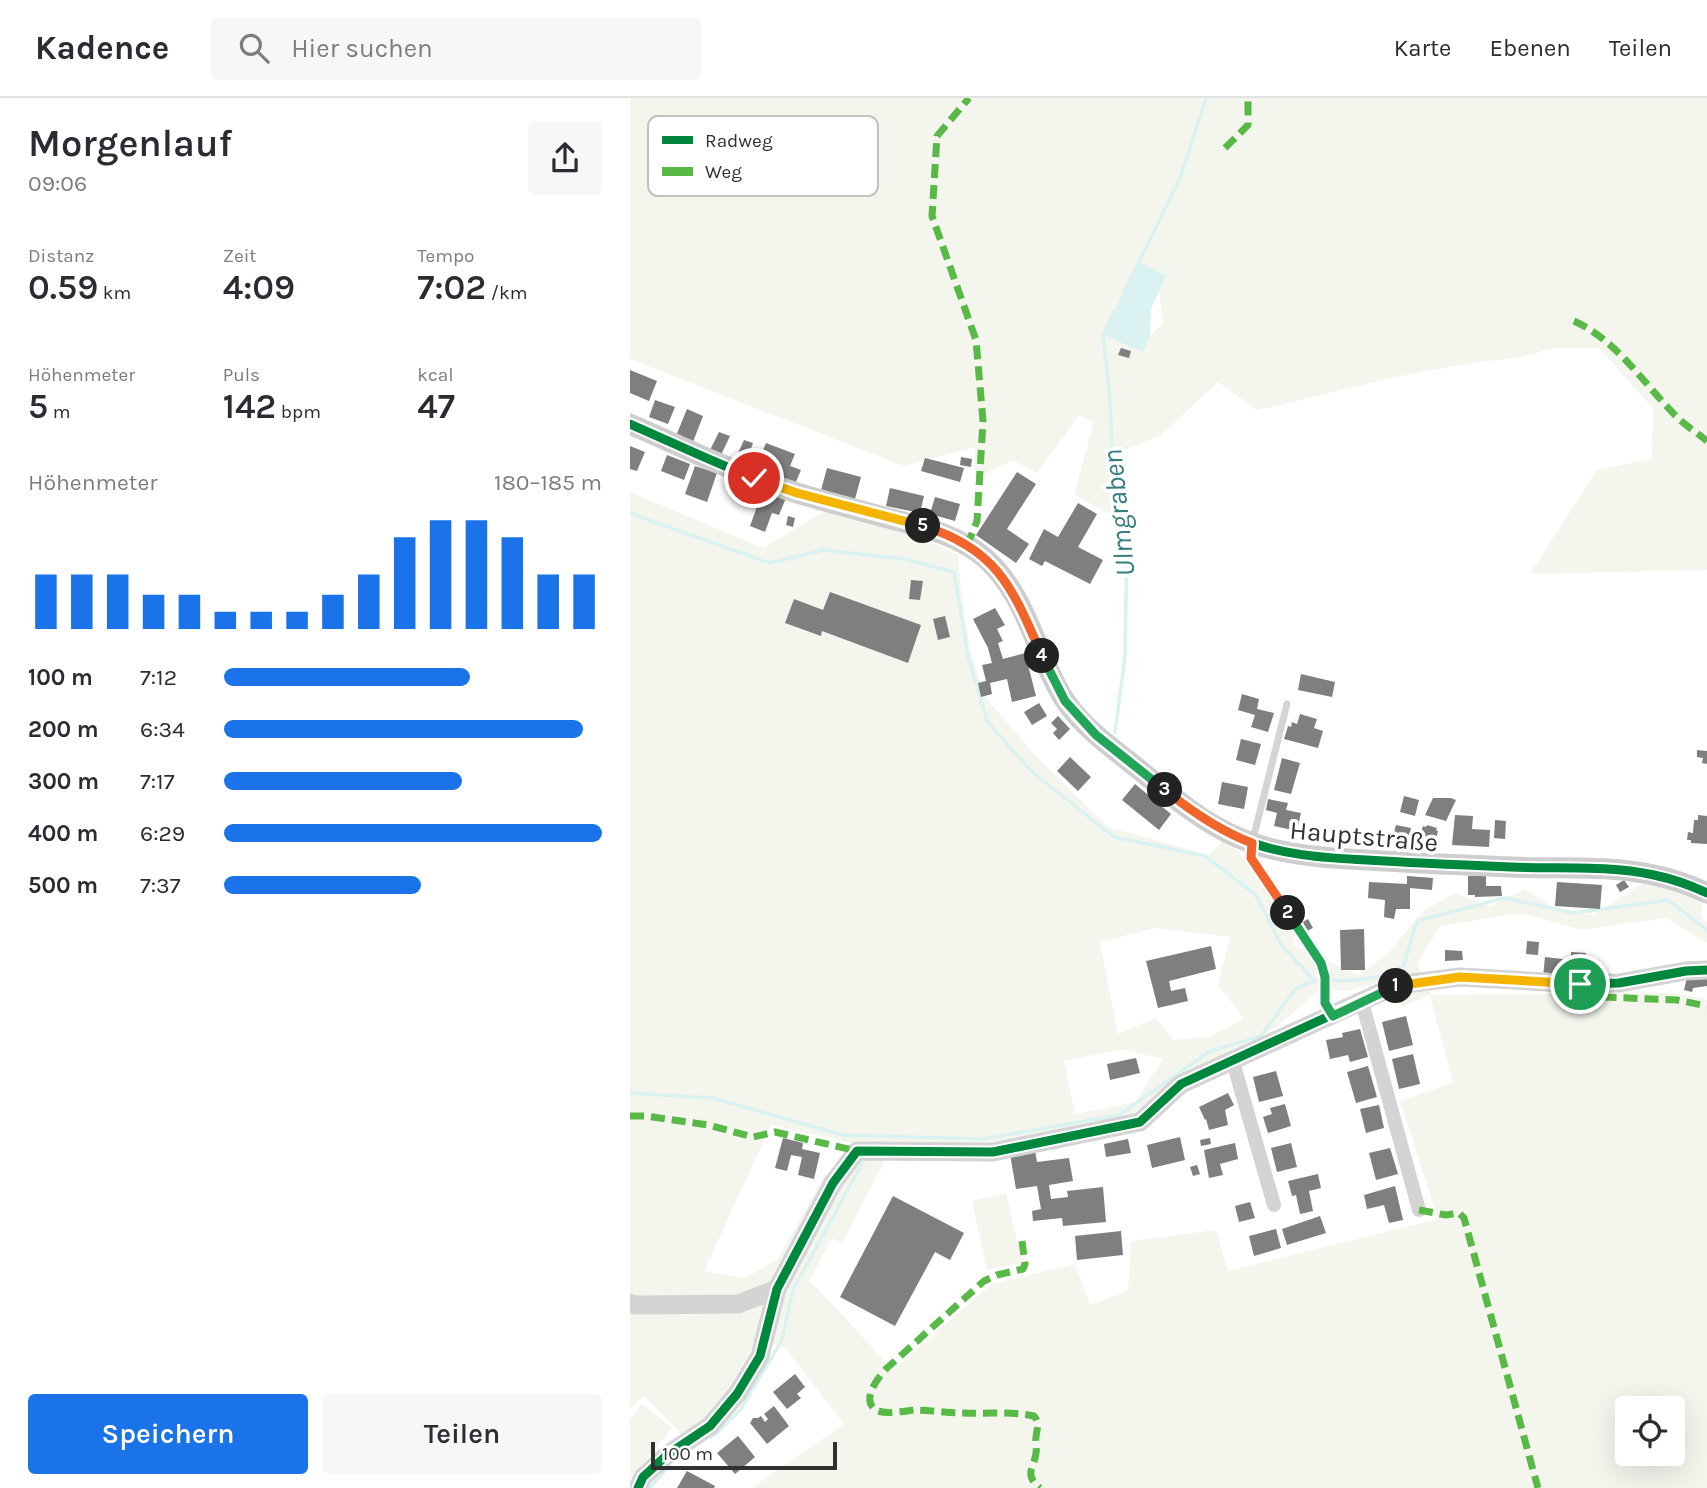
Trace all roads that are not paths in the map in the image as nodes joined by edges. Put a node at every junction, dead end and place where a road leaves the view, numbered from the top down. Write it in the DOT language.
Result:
graph roads {
  1 [pos="630,424"];
  2 [pos="1287,704"];
  3 [pos="1252,843"];
  4 [pos="1707,893"];
  5 [pos="1707,970"];
  6 [pos="1362,1002"];
  7 [pos="1329,1007"];
  8 [pos="1233,1062"];
  9 [pos="1275,1205"];
  10 [pos="1419,1210"];
  11 [pos="777,1289"];
  12 [pos="630,1303"];
  13 [pos="639,1488"];
  1 -- 3 [label="main road, Hauptstraße"];
  2 -- 3 [label="lane"];
  3 -- 4 [label="main road, Hauptstraße"];
  3 -- 7 [label="street"];
  5 -- 6 [label="street"];
  6 -- 7 [label="street"];
  6 -- 10 [label="street"];
  7 -- 8 [label="street"];
  8 -- 9 [label="street"];
  8 -- 11 [label="street"];
  11 -- 12 [label="street"];
  11 -- 13 [label="street"];
}
